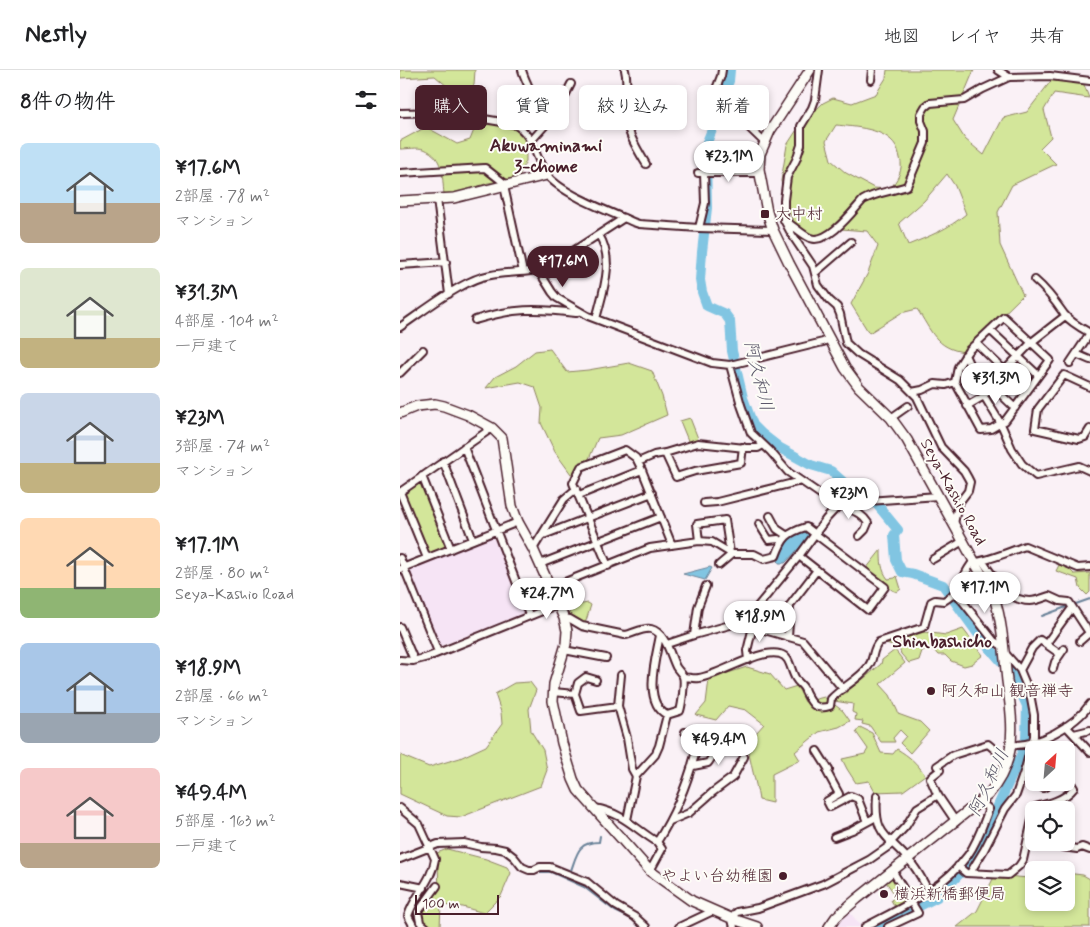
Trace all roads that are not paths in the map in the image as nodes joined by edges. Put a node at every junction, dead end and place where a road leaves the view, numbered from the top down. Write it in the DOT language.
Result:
graph roads {
  1 [pos="522,70"];
  2 [pos="626,70"];
  3 [pos="722,70"];
  4 [pos="810,70"];
  5 [pos="819,70"];
  6 [pos="872,70"];
  7 [pos="998,70"];
  8 [pos="1009,77"];
  9 [pos="871,80"];
  10 [pos="1090,80"];
  11 [pos="571,84"];
  12 [pos="527,85"];
  13 [pos="400,113"];
  14 [pos="497,121"];
  15 [pos="522,130"];
  16 [pos="531,141"];
  17 [pos="764,142"];
  18 [pos="646,164"];
  19 [pos="400,173"];
  20 [pos="760,173"];
  21 [pos="548,175"];
  22 [pos="506,186"];
  23 [pos="437,199"];
  24 [pos="400,200"];
  25 [pos="624,218"];
  26 [pos="784,220"];
  27 [pos="703,228"];
  28 [pos="773,230"];
  29 [pos="599,235"];
  30 [pos="851,242"];
  31 [pos="446,262"];
  32 [pos="400,264"];
  33 [pos="539,270"];
  34 [pos="523,272"];
  35 [pos="815,273"];
  36 [pos="1035,280"];
  37 [pos="450,294"];
  38 [pos="579,311"];
  39 [pos="1065,316"];
  40 [pos="596,319"];
  41 [pos="475,320"];
  42 [pos="400,327"];
  43 [pos="990,330"];
  44 [pos="1090,333"];
  45 [pos="829,339"];
  46 [pos="976,343"];
  47 [pos="1031,343"];
  48 [pos="423,350"];
  49 [pos="1076,354"];
  50 [pos="965,355"];
  51 [pos="1018,357"];
  52 [pos="1090,360"];
  53 [pos="1070,363"];
  54 [pos="734,364"];
  55 [pos="1004,371"];
  56 [pos="400,373"];
  57 [pos="1038,375"];
  58 [pos="955,382"];
  59 [pos="992,386"];
  60 [pos="1090,387"];
  61 [pos="1026,391"];
  62 [pos="912,392"];
  63 [pos="984,396"];
  64 [pos="908,406"];
  65 [pos="967,406"];
  66 [pos="1014,408"];
  67 [pos="400,413"];
  68 [pos="891,418"];
  69 [pos="1001,424"];
  70 [pos="492,428"];
  71 [pos="1090,429"];
  72 [pos="763,445"];
  73 [pos="743,447"];
  74 [pos="464,448"];
  75 [pos="665,453"];
  76 [pos="443,461"];
  77 [pos="638,462"];
  78 [pos="642,470"];
  79 [pos="1090,471"];
  80 [pos="422,476"];
  81 [pos="801,481"];
  82 [pos="400,492"];
  83 [pos="578,492"];
  84 [pos="652,493"];
  85 [pos="938,496"];
  86 [pos="841,502"];
  87 [pos="704,503"];
  88 [pos="661,516"];
  89 [pos="770,516"];
  90 [pos="588,519"];
  91 [pos="518,522"];
  92 [pos="759,524"];
  93 [pos="954,524"];
  94 [pos="496,530"];
  95 [pos="815,534"];
  96 [pos="786,535"];
  97 [pos="541,536"];
  98 [pos="859,536"];
  99 [pos="473,540"];
  100 [pos="699,541"];
  101 [pos="782,541"];
  102 [pos="964,541"];
  103 [pos="598,542"];
  104 [pos="672,545"];
  105 [pos="533,548"];
  106 [pos="451,549"];
  107 [pos="731,553"];
  108 [pos="799,556"];
  109 [pos="400,558"];
  110 [pos="427,558"];
  111 [pos="933,559"];
  112 [pos="979,562"];
  113 [pos="540,564"];
  114 [pos="719,565"];
  115 [pos="608,566"];
  116 [pos="1090,567"];
  117 [pos="402,568"];
  118 [pos="817,570"];
  119 [pos="706,586"];
  120 [pos="550,588"];
  121 [pos="955,593"];
  122 [pos="557,605"];
  123 [pos="1071,605"];
  124 [pos="734,615"];
  125 [pos="529,616"];
  126 [pos="564,618"];
  127 [pos="754,626"];
  128 [pos="400,627"];
  129 [pos="1090,633"];
  130 [pos="660,635"];
  131 [pos="694,636"];
  132 [pos="788,637"];
  133 [pos="1080,642"];
  134 [pos="667,644"];
  135 [pos="1046,644"];
  136 [pos="564,650"];
  137 [pos="438,652"];
  138 [pos="1005,652"];
  139 [pos="606,658"];
  140 [pos="400,660"];
  141 [pos="414,660"];
  142 [pos="748,660"];
  143 [pos="1052,669"];
  144 [pos="1020,670"];
  145 [pos="621,675"];
  146 [pos="683,677"];
  147 [pos="596,680"];
  148 [pos="843,689"];
  149 [pos="553,692"];
  150 [pos="575,694"];
  151 [pos="1090,704"];
  152 [pos="618,706"];
  153 [pos="667,715"];
  154 [pos="1066,726"];
  155 [pos="1090,730"];
  156 [pos="685,732"];
  157 [pos="729,732"];
  158 [pos="1074,734"];
  159 [pos="1032,741"];
  160 [pos="1036,741"];
  161 [pos="1025,744"];
  162 [pos="1015,745"];
  163 [pos="817,751"];
  164 [pos="1090,752"];
  165 [pos="744,757"];
  166 [pos="1007,760"];
  167 [pos="693,766"];
  168 [pos="1025,769"];
  169 [pos="636,776"];
  170 [pos="1071,791"];
  171 [pos="938,795"];
  172 [pos="877,796"];
  173 [pos="1054,801"];
  174 [pos="981,802"];
  175 [pos="400,808"];
  176 [pos="595,808"];
  177 [pos="876,817"];
  178 [pos="627,820"];
  179 [pos="670,821"];
  180 [pos="867,822"];
  181 [pos="956,822"];
  182 [pos="834,837"];
  183 [pos="657,842"];
  184 [pos="891,844"];
  185 [pos="430,848"];
  186 [pos="1075,849"];
  187 [pos="1090,850"];
  188 [pos="1025,851"];
  189 [pos="400,858"];
  190 [pos="908,858"];
  191 [pos="959,867"];
  192 [pos="892,870"];
  193 [pos="650,871"];
  194 [pos="968,873"];
  195 [pos="400,883"];
  196 [pos="437,886"];
  197 [pos="424,888"];
  198 [pos="929,892"];
  199 [pos="913,903"];
  200 [pos="713,911"];
  201 [pos="400,914"];
  202 [pos="408,916"];
  203 [pos="733,923"];
  204 [pos="414,927"];
  205 [pos="426,927"];
  206 [pos="646,927"];
  207 [pos="679,927"];
  208 [pos="757,927"];
  209 [pos="829,927"];
  210 [pos="865,927"];
  211 [pos="888,927"];
  1 -- 12 [label="street"];
  2 -- 18 [label="street"];
  3 -- 17 [label="street"];
  4 -- 17 [label="main road, Seya-Kashio Road"];
  5 -- 26 [label="street"];
  6 -- 9 [label="street"];
  7 -- 8 [label="street"];
  8 -- 10 [label="street"];
  8 -- 26 [label="street"];
  11 -- 16 [label="street"];
  13 -- 14 [label="street"];
  15 -- 16 [label="street"];
  16 -- 21 [label="street"];
  17 -- 20 [label="main road, Seya-Kashio Road"];
  19 -- 22 [label="street"];
  20 -- 27 [label="street"];
  20 -- 28 [label="main road, Seya-Kashio Road"];
  21 -- 22 [label="main road"];
  21 -- 25 [label="street"];
  22 -- 23 [label="main road"];
  22 -- 34 [label="street"];
  23 -- 24 [label="main road"];
  23 -- 31 [label="street"];
  25 -- 27 [label="street"];
  25 -- 29 [label="street"];
  26 -- 35 [label="street"];
  27 -- 28 [label="street"];
  28 -- 45 [label="main road, Seya-Kashio Road"];
  29 -- 33 [label="street"];
  29 -- 40 [label="street"];
  30 -- 35 [label="street"];
  31 -- 32 [label="street"];
  31 -- 37 [label="street"];
  33 -- 34 [label="street"];
  33 -- 38 [label="street"];
  34 -- 37 [label="street"];
  35 -- 62 [label="street"];
  36 -- 39 [label="street"];
  37 -- 42 [label="street"];
  38 -- 40 [label="street"];
  38 -- 41 [label="street"];
  39 -- 44 [label="street"];
  39 -- 47 [label="street"];
  40 -- 54 [label="street"];
  43 -- 46 [label="street"];
  43 -- 47 [label="street"];
  43 -- 51 [label="street"];
  44 -- 49 [label="street"];
  45 -- 54 [label="street"];
  45 -- 68 [label="main road, Seya-Kashio Road"];
  46 -- 50 [label="street"];
  46 -- 55 [label="street"];
  47 -- 51 [label="street"];
  47 -- 57 [label="street"];
  48 -- 56 [label="street"];
  49 -- 52 [label="street"];
  49 -- 53 [label="street"];
  50 -- 58 [label="street"];
  50 -- 63 [label="street"];
  51 -- 55 [label="street"];
  51 -- 57 [label="street"];
  54 -- 72 [label="street"];
  55 -- 59 [label="street"];
  55 -- 61 [label="street"];
  57 -- 61 [label="street"];
  58 -- 62 [label="street"];
  58 -- 65 [label="street"];
  59 -- 63 [label="street"];
  59 -- 66 [label="street"];
  60 -- 71 [label="street"];
  61 -- 66 [label="street"];
  62 -- 93 [label="street"];
  63 -- 65 [label="street"];
  63 -- 69 [label="street"];
  64 -- 68 [label="street"];
  65 -- 69 [label="street"];
  66 -- 69 [label="street"];
  67 -- 70 [label="main road"];
  68 -- 85 [label="main road, Seya-Kashio Road"];
  69 -- 79 [label="street"];
  70 -- 74 [label="street"];
  70 -- 91 [label="main road"];
  72 -- 73 [label="street"];
  72 -- 81 [label="street"];
  73 -- 75 [label="street"];
  73 -- 75 [label="street"];
  74 -- 76 [label="street"];
  74 -- 94 [label="street"];
  75 -- 77 [label="street"];
  76 -- 80 [label="street"];
  76 -- 99 [label="street"];
  77 -- 78 [label="street"];
  77 -- 83 [label="street"];
  78 -- 83 [label="street"];
  78 -- 84 [label="street"];
  80 -- 82 [label="street"];
  80 -- 106 [label="street"];
  81 -- 86 [label="street"];
  81 -- 87 [label="street"];
  82 -- 110 [label="street"];
  83 -- 90 [label="street"];
  83 -- 97 [label="street"];
  84 -- 88 [label="street"];
  84 -- 90 [label="street"];
  85 -- 86 [label="street"];
  85 -- 93 [label="main road, Seya-Kashio Road"];
  86 -- 95 [label="street"];
  86 -- 98 [label="street"];
  88 -- 103 [label="street"];
  88 -- 104 [label="street"];
  89 -- 96 [label="street"];
  90 -- 97 [label="street"];
  90 -- 103 [label="street"];
  91 -- 94 [label="street"];
  91 -- 105 [label="main road"];
  92 -- 101 [label="street"];
  93 -- 102 [label="main road, Seya-Kashio Road"];
  94 -- 99 [label="street"];
  94 -- 125 [label="street"];
  95 -- 96 [label="street"];
  95 -- 108 [label="street"];
  95 -- 118 [label="street"];
  96 -- 101 [label="street"];
  97 -- 105 [label="street"];
  99 -- 106 [label="street"];
  100 -- 104 [label="street"];
  100 -- 107 [label="street"];
  100 -- 107 [label="street"];
  101 -- 107 [label="street"];
  102 -- 111 [label="street"];
  102 -- 112 [label="main road, Seya-Kashio Road"];
  103 -- 113 [label="street"];
  103 -- 115 [label="street"];
  104 -- 115 [label="street"];
  105 -- 113 [label="main road"];
  106 -- 110 [label="street"];
  107 -- 114 [label="street"];
  108 -- 118 [label="street"];
  108 -- 127 [label="street"];
  109 -- 117 [label="street"];
  110 -- 117 [label="street"];
  112 -- 116 [label="street"];
  112 -- 121 [label="street"];
  112 -- 123 [label="street"];
  112 -- 138 [label="main road, Seya-Kashio Road"];
  113 -- 120 [label="main road"];
  115 -- 120 [label="street"];
  117 -- 137 [label="street"];
  118 -- 132 [label="street"];
  119 -- 131 [label="street"];
  120 -- 122 [label="main road"];
  121 -- 138 [label="street"];
  121 -- 148 [label="street"];
  122 -- 125 [label="street"];
  122 -- 126 [label="main road"];
  123 -- 129 [label="street"];
  123 -- 135 [label="street"];
  124 -- 131 [label="street"];
  125 -- 137 [label="street"];
  126 -- 130 [label="street"];
  126 -- 136 [label="main road"];
  127 -- 132 [label="street"];
  127 -- 142 [label="street"];
  128 -- 141 [label="street"];
  129 -- 133 [label="street"];
  130 -- 134 [label="street"];
  130 -- 153 [label="street"];
  131 -- 134 [label="street"];
  132 -- 148 [label="street"];
  134 -- 146 [label="street"];
  135 -- 143 [label="street"];
  135 -- 144 [label="street"];
  136 -- 139 [label="street"];
  136 -- 149 [label="main road"];
  137 -- 141 [label="street"];
  138 -- 144 [label="street"];
  138 -- 162 [label="main road, Seya-Kashio Road"];
  140 -- 141 [label="street"];
  142 -- 146 [label="street"];
  142 -- 148 [label="street"];
  144 -- 159 [label="street"];
  145 -- 152 [label="street"];
  146 -- 153 [label="street"];
  147 -- 150 [label="street"];
  149 -- 150 [label="street"];
  149 -- 176 [label="main road"];
  150 -- 152 [label="street"];
  151 -- 154 [label="street"];
  152 -- 169 [label="street"];
  153 -- 169 [label="street"];
  154 -- 158 [label="street"];
  154 -- 160 [label="street"];
  155 -- 158 [label="street"];
  156 -- 167 [label="street"];
  157 -- 167 [label="street"];
  158 -- 164 [label="street"];
  161 -- 162 [label="street"];
  162 -- 166 [label="main road, Seya-Kashio Road"];
  163 -- 180 [label="street"];
  165 -- 179 [label="street"];
  166 -- 171 [label="street"];
  166 -- 174 [label="main road, Seya-Kashio Road"];
  167 -- 179 [label="street"];
  168 -- 194 [label="street"];
  169 -- 178 [label="street"];
  170 -- 173 [label="street"];
  171 -- 181 [label="street"];
  171 -- 184 [label="street"];
  172 -- 177 [label="street"];
  174 -- 181 [label="main road, Seya-Kashio Road"];
  174 -- 191 [label="street"];
  175 -- 185 [label="street"];
  176 -- 178 [label="street"];
  176 -- 193 [label="main road"];
  177 -- 180 [label="street"];
  177 -- 184 [label="street"];
  178 -- 183 [label="street"];
  179 -- 183 [label="street"];
  180 -- 182 [label="street"];
  181 -- 190 [label="main road, Seya-Kashio Road"];
  183 -- 193 [label="street"];
  184 -- 190 [label="street"];
  184 -- 203 [label="street"];
  185 -- 189 [label="street"];
  185 -- 197 [label="street"];
  185 -- 206 [label="street"];
  186 -- 187 [label="street"];
  188 -- 194 [label="street"];
  190 -- 192 [label="main road, Seya-Kashio Road"];
  190 -- 198 [label="street"];
  191 -- 194 [label="street"];
  191 -- 198 [label="street"];
  192 -- 199 [label="street"];
  192 -- 209 [label="main road, Seya-Kashio Road"];
  193 -- 200 [label="main road"];
  195 -- 197 [label="street"];
  196 -- 205 [label="street"];
  197 -- 202 [label="street"];
  198 -- 199 [label="street"];
  199 -- 210 [label="street"];
  199 -- 211 [label="street"];
  200 -- 203 [label="main road"];
  200 -- 207 [label="street"];
  201 -- 202 [label="street"];
  202 -- 204 [label="street"];
  203 -- 208 [label="main road"];
}
